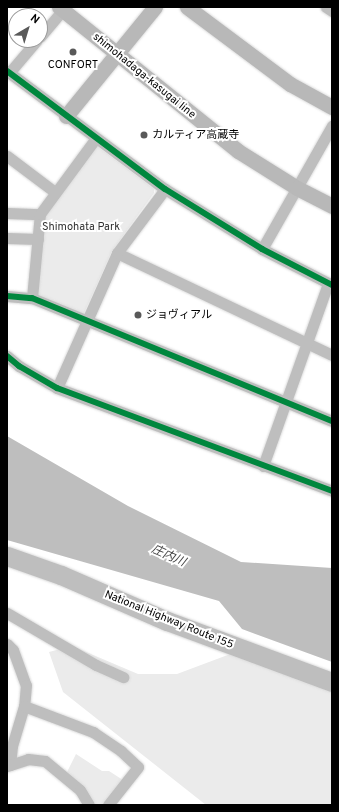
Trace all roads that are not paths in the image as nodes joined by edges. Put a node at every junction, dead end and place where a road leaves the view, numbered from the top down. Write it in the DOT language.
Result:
graph roads {
  1 [pos="155,7"];
  2 [pos="187,7"];
  3 [pos="326,7"];
  4 [pos="61,9"];
  5 [pos="332,11"];
  6 [pos="48,26"];
  7 [pos="31,48"];
  8 [pos="117,55"];
  9 [pos="9,76"];
  10 [pos="332,107"];
  11 [pos="66,116"];
  12 [pos="332,126"];
  13 [pos="96,138"];
  14 [pos="7,156"];
  15 [pos="297,188"];
  16 [pos="165,189"];
  17 [pos="55,192"];
  18 [pos="332,206"];
  19 [pos="7,213"];
  20 [pos="40,214"];
  21 [pos="7,238"];
  22 [pos="38,239"];
  23 [pos="262,249"];
  24 [pos="117,254"];
  25 [pos="330,284"];
  26 [pos="7,296"];
  27 [pos="32,298"];
  28 [pos="86,322"];
  29 [pos="307,344"];
  30 [pos="332,355"];
  31 [pos="7,356"];
  32 [pos="57,388"];
  33 [pos="285,402"];
  34 [pos="332,421"];
  35 [pos="263,466"];
  36 [pos="332,491"];
  37 [pos="7,556"];
  38 [pos="7,613"];
  39 [pos="7,644"];
  40 [pos="123,677"];
  41 [pos="332,682"];
  42 [pos="24,706"];
  43 [pos="8,764"];
  44 [pos="89,805"];
  45 [pos="108,805"];
  1 -- 8 [label="main road"];
  2 -- 10 [label="main road"];
  3 -- 5 [label="street"];
  4 -- 6 [label="street"];
  4 -- 8 [label="main road, shimohadaga-kasugai line"];
  7 -- 9 [label="street"];
  8 -- 11 [label="main road"];
  8 -- 15 [label="main road, shimohadaga-kasugai line"];
  9 -- 11 [label="street"];
  11 -- 13 [label="street"];
  12 -- 15 [label="street"];
  13 -- 16 [label="street"];
  13 -- 17 [label="street"];
  14 -- 17 [label="street"];
  15 -- 18 [label="main road, shimohadaga-kasugai line"];
  15 -- 23 [label="street"];
  16 -- 23 [label="street"];
  16 -- 24 [label="street"];
  17 -- 20 [label="street"];
  19 -- 20 [label="street"];
  20 -- 22 [label="street"];
  21 -- 22 [label="street"];
  22 -- 27 [label="street"];
  23 -- 25 [label="street"];
  24 -- 28 [label="street"];
  24 -- 29 [label="street"];
  25 -- 29 [label="street"];
  26 -- 27 [label="street"];
  27 -- 28 [label="street"];
  28 -- 32 [label="street"];
  28 -- 33 [label="street"];
  29 -- 30 [label="street"];
  29 -- 33 [label="street"];
  31 -- 32 [label="street"];
  32 -- 35 [label="street"];
  33 -- 34 [label="street"];
  33 -- 35 [label="street"];
  35 -- 36 [label="street"];
  37 -- 41 [label="highway, National Highway Route 155"];
  38 -- 40 [label="street"];
  39 -- 42 [label="street"];
  42 -- 43 [label="street"];
  42 -- 45 [label="street"];
  43 -- 44 [label="street"];
}
